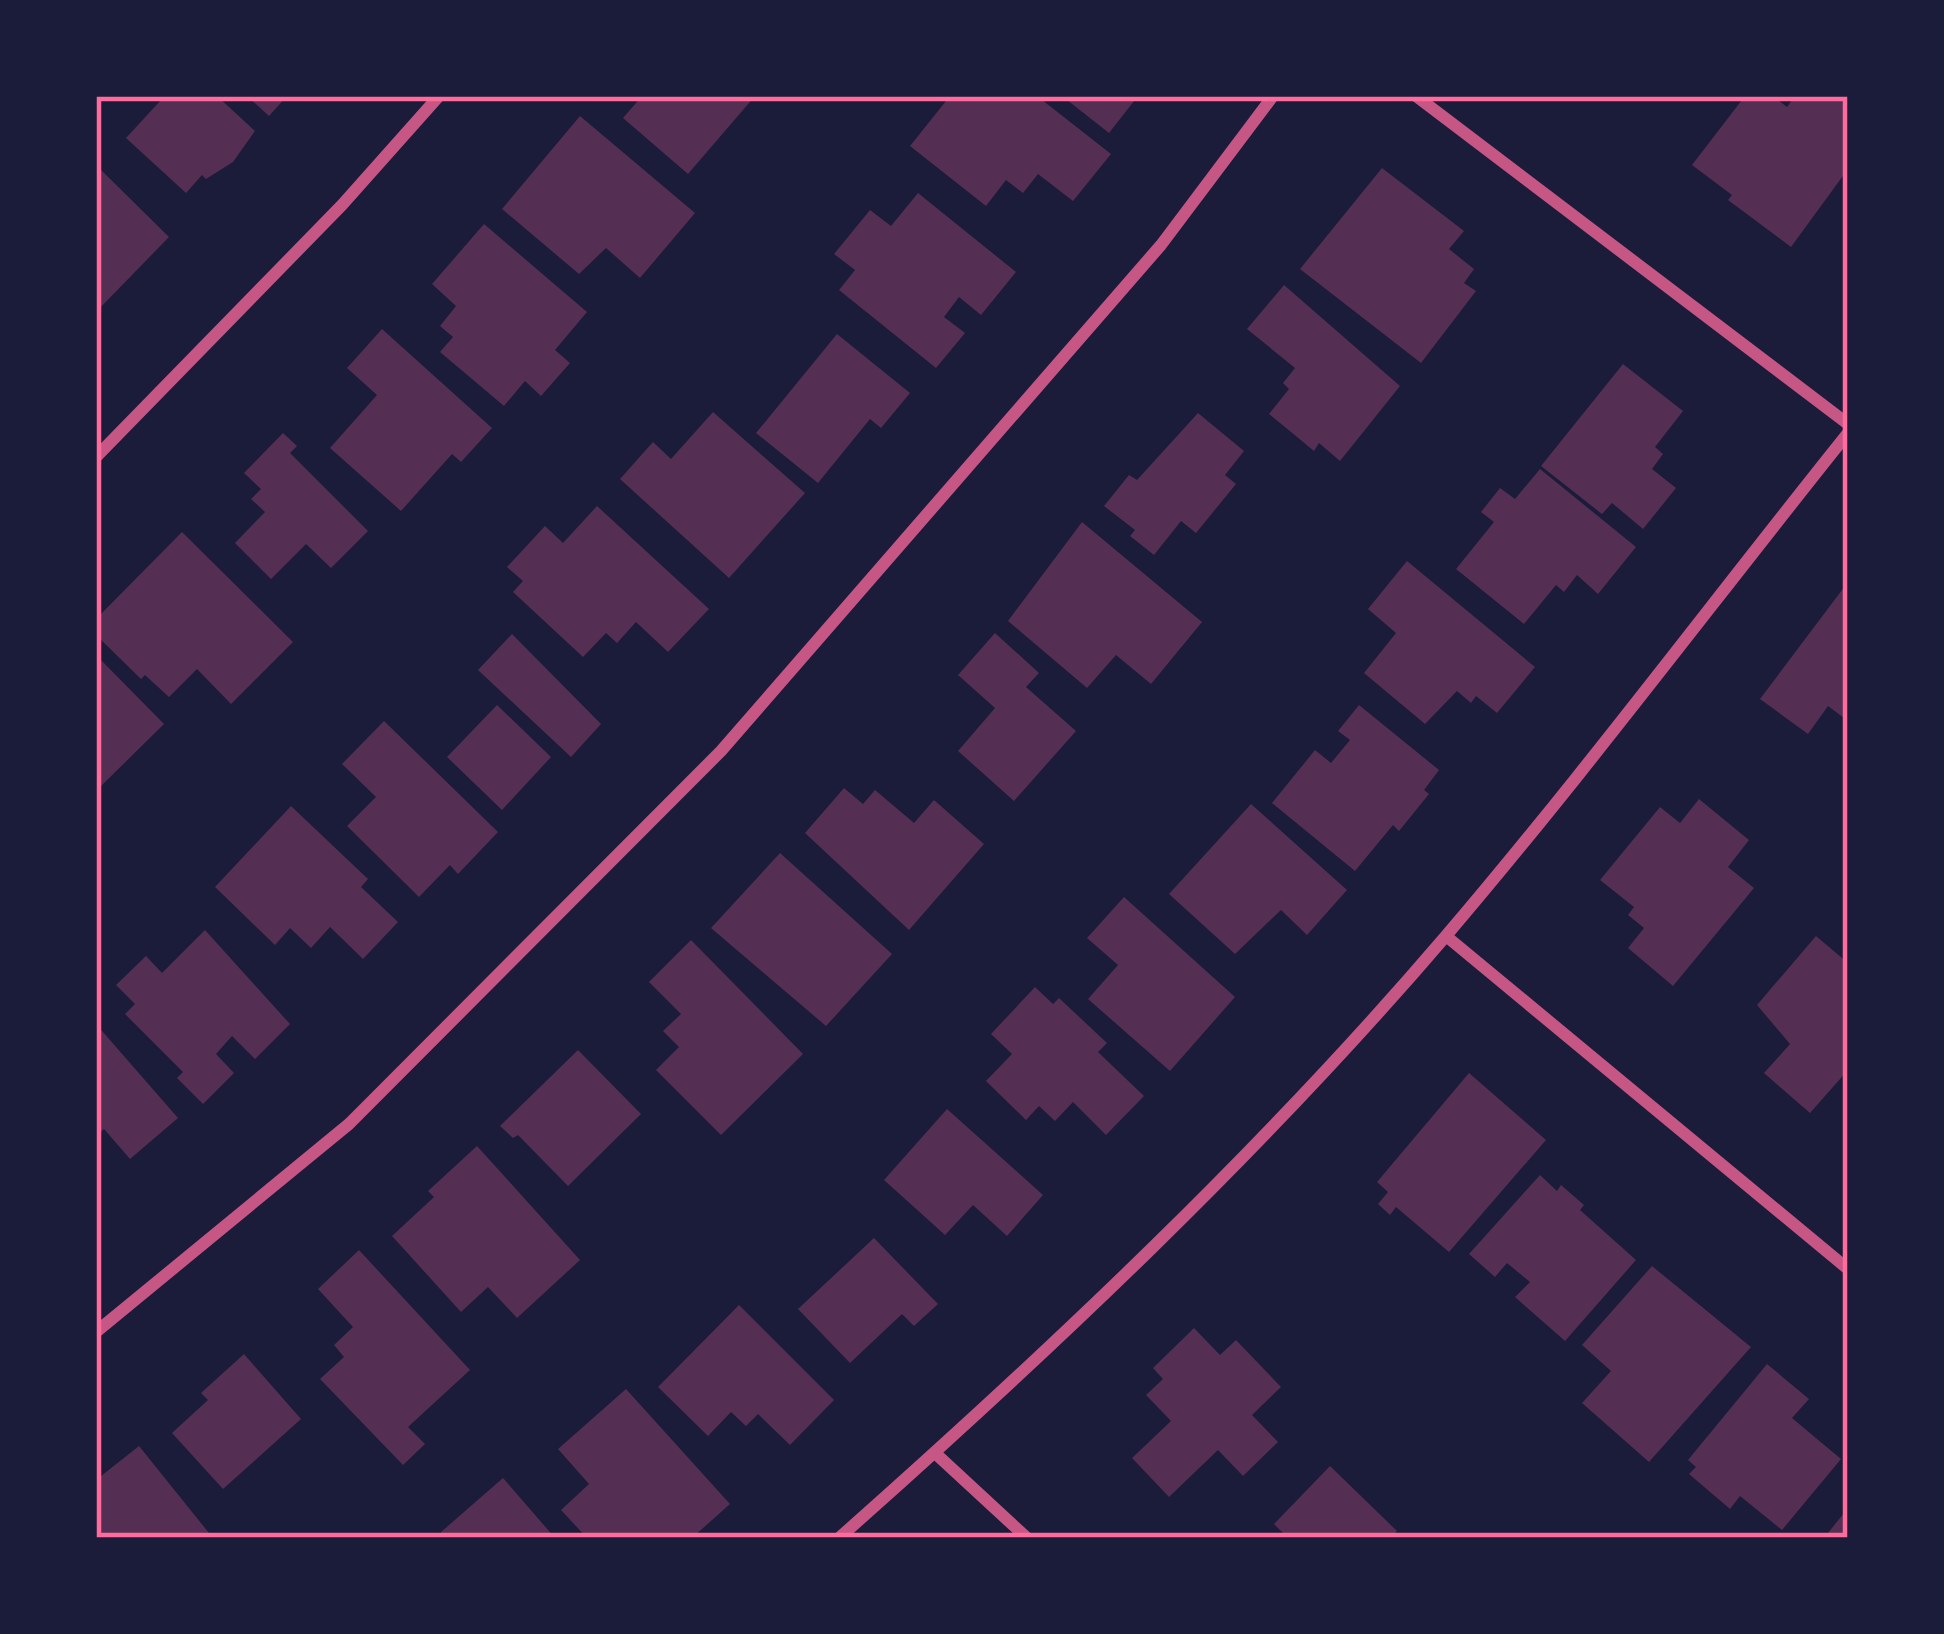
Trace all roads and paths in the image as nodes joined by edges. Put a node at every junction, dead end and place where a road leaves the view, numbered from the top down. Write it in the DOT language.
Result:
graph roads {
  1 [pos="439,96"];
  2 [pos="1274,96"];
  3 [pos="1416,96"];
  4 [pos="1848,428"];
  5 [pos="96,457"];
  6 [pos="1446,936"];
  7 [pos="1848,1269"];
  8 [pos="96,1332"];
  9 [pos="934,1453"];
  10 [pos="839,1538"];
  11 [pos="1027,1538"];
  1 -- 5 [label="street"];
  2 -- 8 [label="street"];
  3 -- 4 [label="street"];
  4 -- 6 [label="street"];
  6 -- 7 [label="street"];
  6 -- 9 [label="street"];
  9 -- 10 [label="street"];
  9 -- 11 [label="street"];
}
